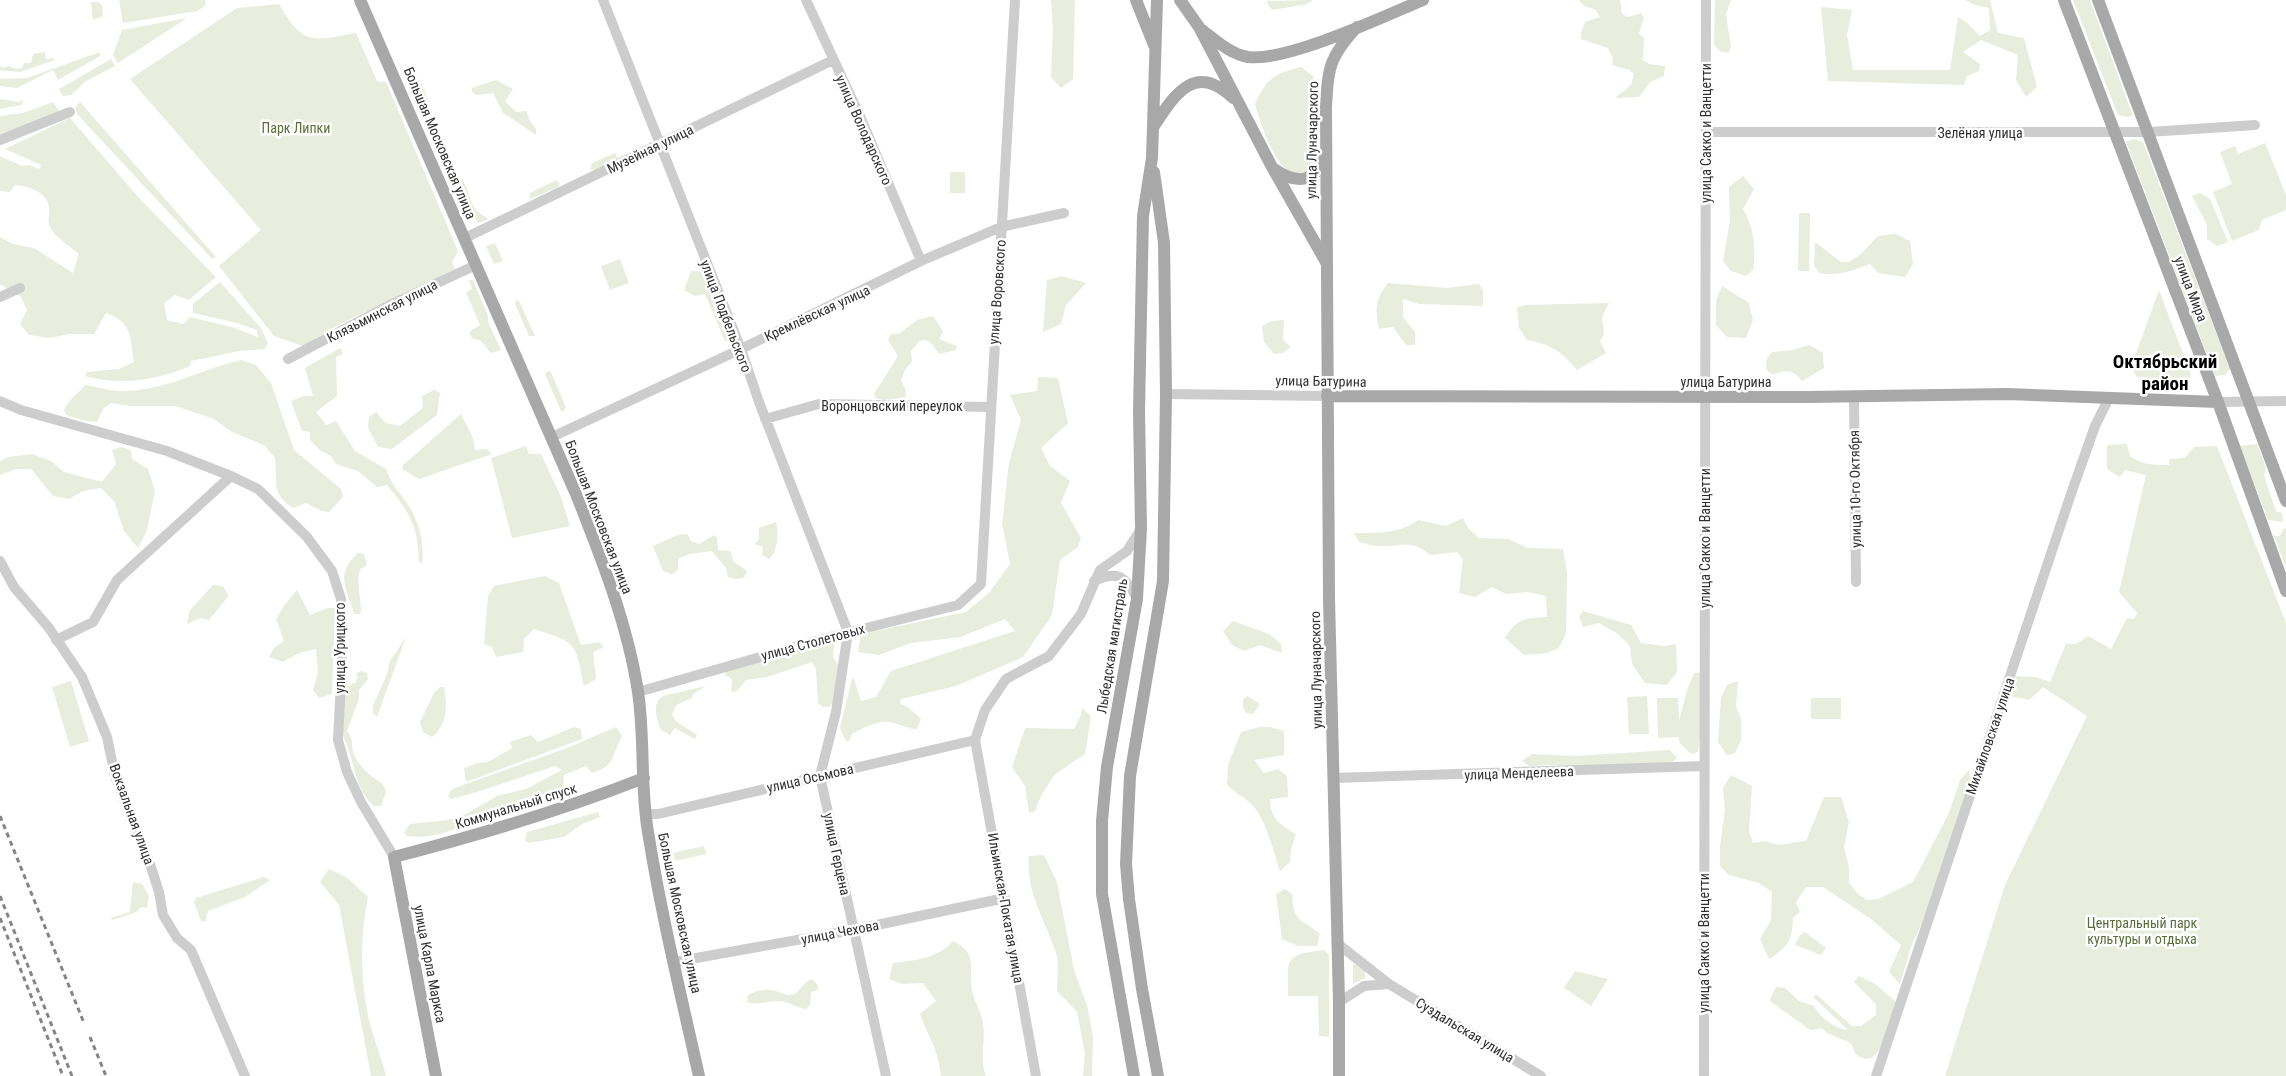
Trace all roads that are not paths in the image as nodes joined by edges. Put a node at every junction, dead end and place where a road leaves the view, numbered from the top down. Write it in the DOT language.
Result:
graph roads {
  1 [pos="360,0"];
  2 [pos="603,0"];
  3 [pos="806,0"];
  4 [pos="1014,0"];
  5 [pos="1136,0"];
  6 [pos="1158,0"];
  7 [pos="1180,0"];
  8 [pos="1423,0"];
  9 [pos="1706,0"];
  10 [pos="2064,0"];
  11 [pos="2098,0"];
  12 [pos="1198,27"];
  13 [pos="1357,27"];
  14 [pos="1155,50"];
  15 [pos="833,60"];
  16 [pos="1241,104"];
  17 [pos="70,112"];
  18 [pos="2255,124"];
  19 [pos="1154,126"];
  20 [pos="1706,132"];
  21 [pos="2115,132"];
  22 [pos="2149,132"];
  23 [pos="0,140"];
  24 [pos="659,145"];
  25 [pos="1327,147"];
  26 [pos="1152,158"];
  27 [pos="1272,167"];
  28 [pos="1064,212"];
  29 [pos="1002,227"];
  30 [pos="465,238"];
  31 [pos="921,261"];
  32 [pos="1327,264"];
  33 [pos="476,265"];
  34 [pos="20,288"];
  35 [pos="0,297"];
  36 [pos="740,349"];
  37 [pos="288,359"];
  38 [pos="1166,394"];
  39 [pos="1327,396"];
  40 [pos="1705,396"];
  41 [pos="1854,397"];
  42 [pos="2109,398"];
  43 [pos="2286,401"];
  44 [pos="0,402"];
  45 [pos="2218,402"];
  46 [pos="2250,402"];
  47 [pos="990,407"];
  48 [pos="765,419"];
  49 [pos="552,437"];
  50 [pos="231,476"];
  51 [pos="2286,500"];
  52 [pos="1141,528"];
  53 [pos="0,561"];
  54 [pos="1094,581"];
  55 [pos="1856,582"];
  56 [pos="981,584"];
  57 [pos="2286,591"];
  58 [pos="1137,598"];
  59 [pos="848,632"];
  60 [pos="56,640"];
  61 [pos="638,692"];
  62 [pos="975,740"];
  63 [pos="1704,766"];
  64 [pos="820,776"];
  65 [pos="644,778"];
  66 [pos="1333,778"];
  67 [pos="646,814"];
  68 [pos="394,857"];
  69 [pos="1005,898"];
  70 [pos="853,930"];
  71 [pos="1338,944"];
  72 [pos="674,962"];
  73 [pos="1389,984"];
  74 [pos="1339,1002"];
  75 [pos="245,1076"];
  76 [pos="436,1076"];
  77 [pos="699,1076"];
  78 [pos="886,1076"];
  79 [pos="1036,1076"];
  80 [pos="1134,1076"];
  81 [pos="1158,1076"];
  82 [pos="1339,1076"];
  83 [pos="1541,1076"];
  84 [pos="1704,1076"];
  85 [pos="1876,1076"];
  1 -- 30 [label="main road, Большая Московская улица"];
  2 -- 24 [label="street, улица Подбельского"];
  3 -- 15 [label="street, улица Володарского"];
  4 -- 29 [label="street, улица Воровского"];
  5 -- 14 [label="main road"];
  6 -- 14 [label="main road, Лыбедская магистраль"];
  7 -- 12 [label="main road"];
  8 -- 13 [label="main road"];
  9 -- 20 [label="street, улица Сакко и Ванцетти"];
  10 -- 21 [label="main road, улица Мира"];
  11 -- 22 [label="main road, улица Мира"];
  12 -- 13 [label="main road"];
  12 -- 16 [label="main road, улица Луначарского"];
  13 -- 25 [label="main road, улица Луначарского"];
  14 -- 19 [label="main road, Лыбедская магистраль"];
  15 -- 24 [label="street, Музейная улица"];
  15 -- 31 [label="street, улица Володарского"];
  16 -- 19 [label="main road"];
  16 -- 27 [label="main road, улица Луначарского"];
  17 -- 23 [label="street"];
  18 -- 22 [label="street, Зелёная улица"];
  19 -- 26 [label="main road, Лыбедская магистраль"];
  20 -- 21 [label="street, Зелёная улица"];
  20 -- 40 [label="street, улица Сакко и Ванцетти"];
  21 -- 22 [label="street, Зелёная улица"];
  21 -- 45 [label="main road, улица Мира"];
  22 -- 46 [label="main road, улица Мира"];
  24 -- 30 [label="street, Музейная улица"];
  24 -- 36 [label="street, улица Подбельского"];
  25 -- 27 [label="main road"];
  25 -- 32 [label="main road, улица Луначарского"];
  26 -- 38 [label="main road, Лыбедская магистраль"];
  26 -- 52 [label="main road, Лыбедская магистраль"];
  27 -- 32 [label="main road, улица Луначарского"];
  28 -- 29 [label="street, Кремлёвская улица"];
  29 -- 31 [label="street, Кремлёвская улица"];
  29 -- 47 [label="street, улица Воровского"];
  30 -- 33 [label="main road, Большая Московская улица"];
  31 -- 36 [label="street, Кремлёвская улица"];
  32 -- 39 [label="main road, улица Луначарского"];
  33 -- 37 [label="street, Клязьминская улица"];
  33 -- 49 [label="main road, Большая Московская улица"];
  34 -- 35 [label="street"];
  36 -- 48 [label="street, улица Подбельского"];
  36 -- 49 [label="street, Кремлёвская улица"];
  38 -- 39 [label="street, улица Батурина"];
  38 -- 81 [label="main road, Лыбедская магистраль"];
  39 -- 40 [label="main road, улица Батурина"];
  39 -- 66 [label="main road, улица Луначарского"];
  40 -- 41 [label="main road, улица Батурина"];
  40 -- 63 [label="street, улица Сакко и Ванцетти"];
  41 -- 42 [label="main road, улица Батурина"];
  41 -- 55 [label="street, улица 10-го Октября"];
  42 -- 45 [label="main road, улица Батурина"];
  42 -- 85 [label="street, Михайловская улица"];
  43 -- 46 [label="street, улица Батурина"];
  44 -- 50 [label="street, улица Урицкого"];
  45 -- 46 [label="street, улица Батурина"];
  45 -- 57 [label="main road, улица Мира"];
  46 -- 51 [label="main road, улица Мира"];
  47 -- 48 [label="street, Воронцовский переулок"];
  47 -- 56 [label="street, улица Воровского"];
  48 -- 59 [label="street, улица Подбельского"];
  49 -- 61 [label="main road, Большая Московская улица"];
  50 -- 60 [label="street"];
  50 -- 68 [label="street, улица Урицкого"];
  52 -- 54 [label="street"];
  52 -- 58 [label="main road, Лыбедская магистраль"];
  53 -- 60 [label="street, Вокзальная улица"];
  54 -- 58 [label="street"];
  54 -- 62 [label="street"];
  56 -- 59 [label="street, улица Столетовых"];
  58 -- 80 [label="main road, Лыбедская магистраль"];
  59 -- 61 [label="street, улица Столетовых"];
  59 -- 64 [label="street, улица Герцена"];
  60 -- 75 [label="street, Вокзальная улица"];
  61 -- 65 [label="main road, Большая Московская улица"];
  62 -- 64 [label="street, улица Осьмова"];
  62 -- 69 [label="street, Ильинская-Покатая улица"];
  63 -- 66 [label="street, улица Менделеева"];
  63 -- 84 [label="street, улица Сакко и Ванцетти"];
  64 -- 67 [label="street, улица Осьмова"];
  64 -- 70 [label="street, улица Герцена"];
  65 -- 67 [label="main road, Большая Московская улица"];
  65 -- 68 [label="main road, Коммунальный спуск"];
  66 -- 71 [label="main road, улица Луначарского"];
  67 -- 72 [label="main road, Большая Московская улица"];
  68 -- 76 [label="main road, улица Карла Маркса"];
  69 -- 70 [label="street, улица Чехова"];
  69 -- 79 [label="street, Ильинская-Покатая улица"];
  70 -- 72 [label="street, улица Чехова"];
  70 -- 78 [label="street, улица Герцена"];
  71 -- 73 [label="street, Суздальская улица"];
  71 -- 74 [label="main road, улица Луначарского"];
  72 -- 77 [label="main road, Большая Московская улица"];
  73 -- 74 [label="street"];
  73 -- 83 [label="street, Суздальская улица"];
  74 -- 82 [label="main road, улица Луначарского"];
}
